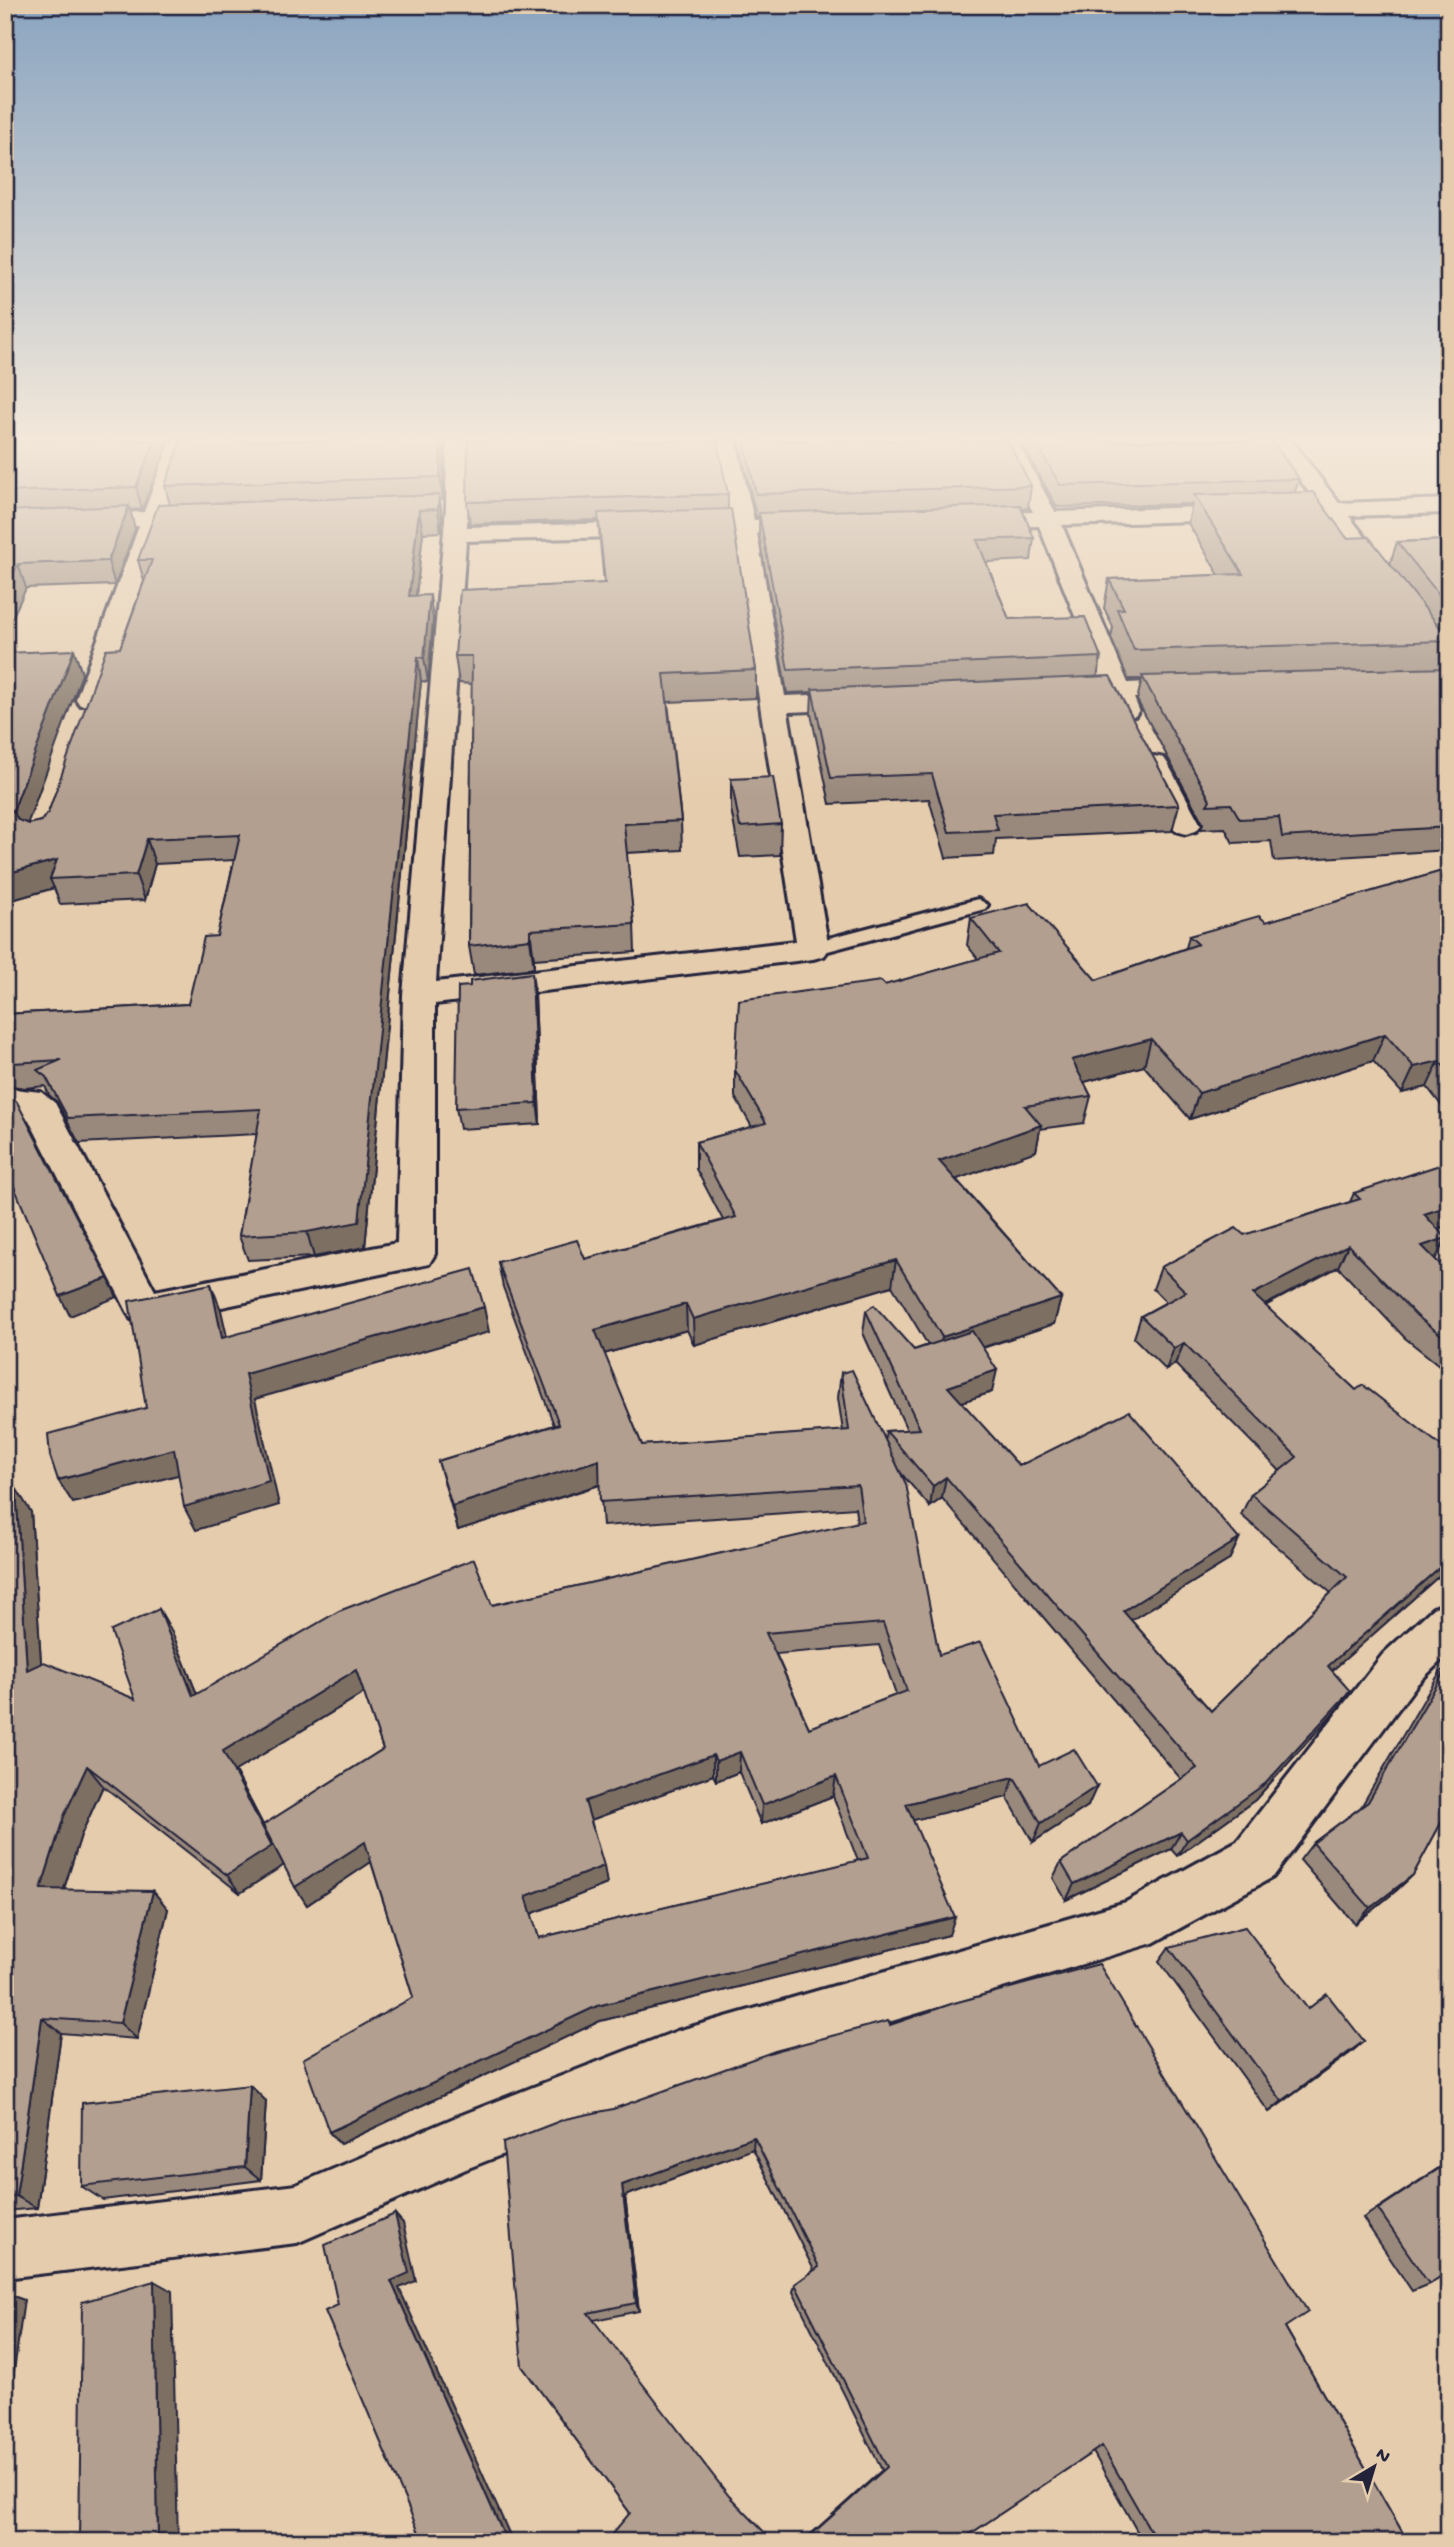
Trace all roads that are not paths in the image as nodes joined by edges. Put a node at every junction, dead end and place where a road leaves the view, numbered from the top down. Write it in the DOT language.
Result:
graph roads {
  1 [pos="138,560"];
  2 [pos="444,560"];
  3 [pos="749,560"];
  4 [pos="1064,560"];
  5 [pos="1368,560"];
  6 [pos="1444,675"];
  7 [pos="1213,688"];
  8 [pos="1116,690"];
  9 [pos="1047,693"];
  10 [pos="883,701"];
  11 [pos="773,705"];
  12 [pos="81,722"];
  13 [pos="1186,825"];
  14 [pos="978,905"];
  15 [pos="813,950"];
  16 [pos="419,995"];
  17 [pos="5,1100"];
  18 [pos="1449,1623"];
  19 [pos="5,2249"];
  1 -- 12 [label="street"];
  2 -- 16 [label="street"];
  3 -- 11 [label="street"];
  4 -- 8 [label="street"];
  5 -- 6 [label="street"];
  7 -- 8 [label="street"];
  8 -- 9 [label="street"];
  8 -- 13 [label="street"];
  10 -- 11 [label="street"];
  11 -- 15 [label="street"];
  14 -- 15 [label="lane"];
  15 -- 16 [label="street"];
  16 -- 17 [label="street"];
  18 -- 19 [label="street"];
}
